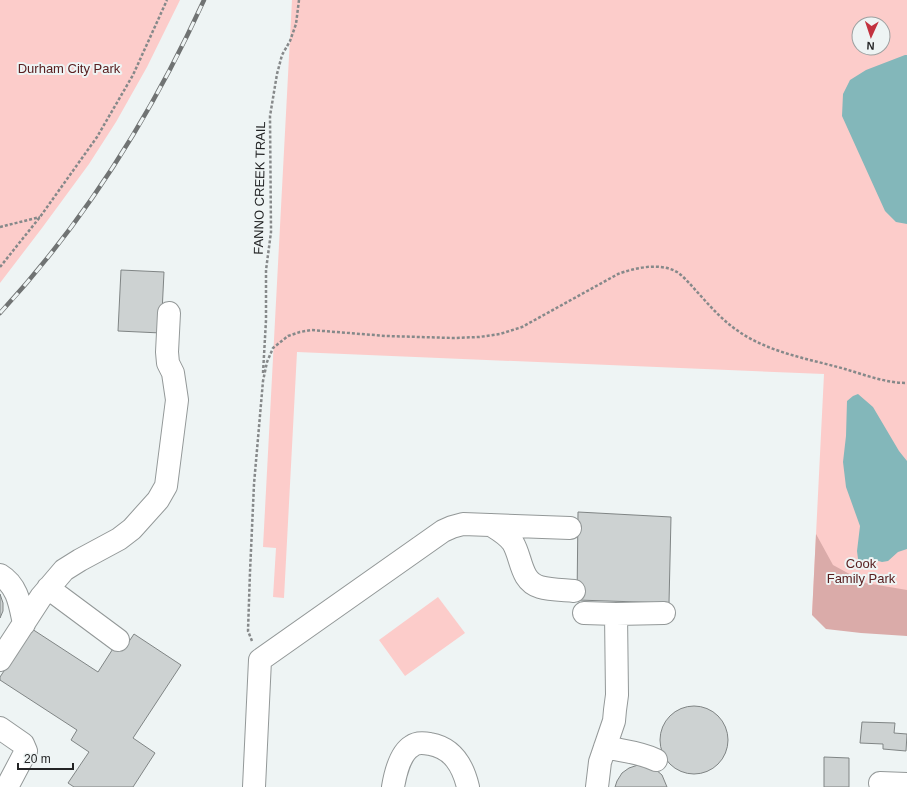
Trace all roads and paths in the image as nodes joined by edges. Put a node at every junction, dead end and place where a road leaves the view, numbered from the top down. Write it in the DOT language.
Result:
graph roads {
  1 [pos="167,0"];
  2 [pos="299,0"];
  3 [pos="40,217"];
  4 [pos="0,227"];
  5 [pos="0,267"];
  6 [pos="169,312"];
  7 [pos="263,382"];
  8 [pos="907,383"];
  9 [pos="491,525"];
  10 [pos="570,528"];
  11 [pos="0,574"];
  12 [pos="48,588"];
  13 [pos="574,591"];
  14 [pos="584,613"];
  15 [pos="664,613"];
  16 [pos="616,614"];
  17 [pos="24,624"];
  18 [pos="118,640"];
  19 [pos="0,660"];
  20 [pos="260,660"];
  21 [pos="0,728"];
  22 [pos="605,747"];
  23 [pos="656,760"];
  24 [pos="880,783"];
  25 [pos="907,784"];
  26 [pos="13,785"];
  27 [pos="254,787"];
  28 [pos="393,787"];
  29 [pos="468,787"];
  30 [pos="598,787"];
  1 -- 3 [label="path"];
  2 -- 7 [label="path, FANNO CREEK TRAIL"];
  3 -- 4 [label="path"];
  3 -- 5 [label="path"];
  6 -- 12 [label="street"];
  7 -- 8 [label="path"];
  7 -- 20 [label="path"];
  9 -- 10 [label="street"];
  9 -- 13 [label="street"];
  9 -- 20 [label="street"];
  11 -- 17 [label="street"];
  12 -- 17 [label="street"];
  12 -- 18 [label="street"];
  14 -- 16 [label="street"];
  15 -- 16 [label="street"];
  16 -- 22 [label="street"];
  17 -- 19 [label="street"];
  20 -- 27 [label="street"];
  21 -- 26 [label="street"];
  22 -- 23 [label="street"];
  22 -- 30 [label="street"];
  24 -- 25 [label="street"];
  28 -- 29 [label="street"];
}
